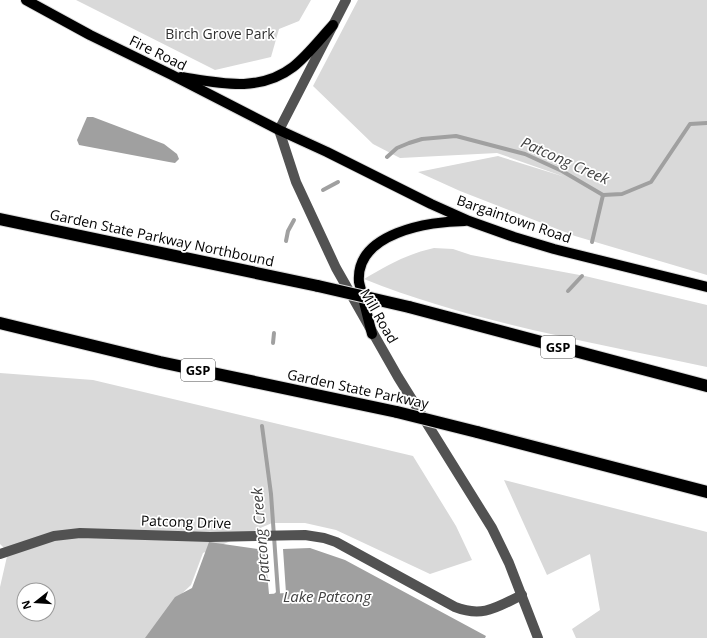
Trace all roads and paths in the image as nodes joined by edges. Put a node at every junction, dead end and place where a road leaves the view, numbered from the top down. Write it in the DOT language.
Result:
graph roads {
  1 [pos="26,0"];
  2 [pos="346,0"];
  3 [pos="333,25"];
  4 [pos="172,75"];
  5 [pos="279,130"];
  6 [pos="0,219"];
  7 [pos="469,221"];
  8 [pos="707,287"];
  9 [pos="0,323"];
  10 [pos="372,334"];
  11 [pos="707,386"];
  12 [pos="707,492"];
  13 [pos="0,554"];
  14 [pos="522,595"];
  15 [pos="538,638"];
  1 -- 4 [label="main road, Fire Road"];
  2 -- 3 [label="street"];
  3 -- 4 [label="main road"];
  3 -- 5 [label="street"];
  4 -- 5 [label="main road, Fire Road"];
  5 -- 7 [label="main road, Bargaintown Road"];
  5 -- 10 [label="street, Mill Road"];
  6 -- 11 [label="highway, Garden State Parkway Northbound / GSP, bridge"];
  7 -- 8 [label="main road, Bargaintown Road"];
  7 -- 10 [label="main road"];
  9 -- 12 [label="highway, Garden State Parkway / GSP, bridge"];
  10 -- 14 [label="street, Mill Road"];
  13 -- 14 [label="street, Patcong Drive"];
  14 -- 15 [label="street, Mill Road"];
}
